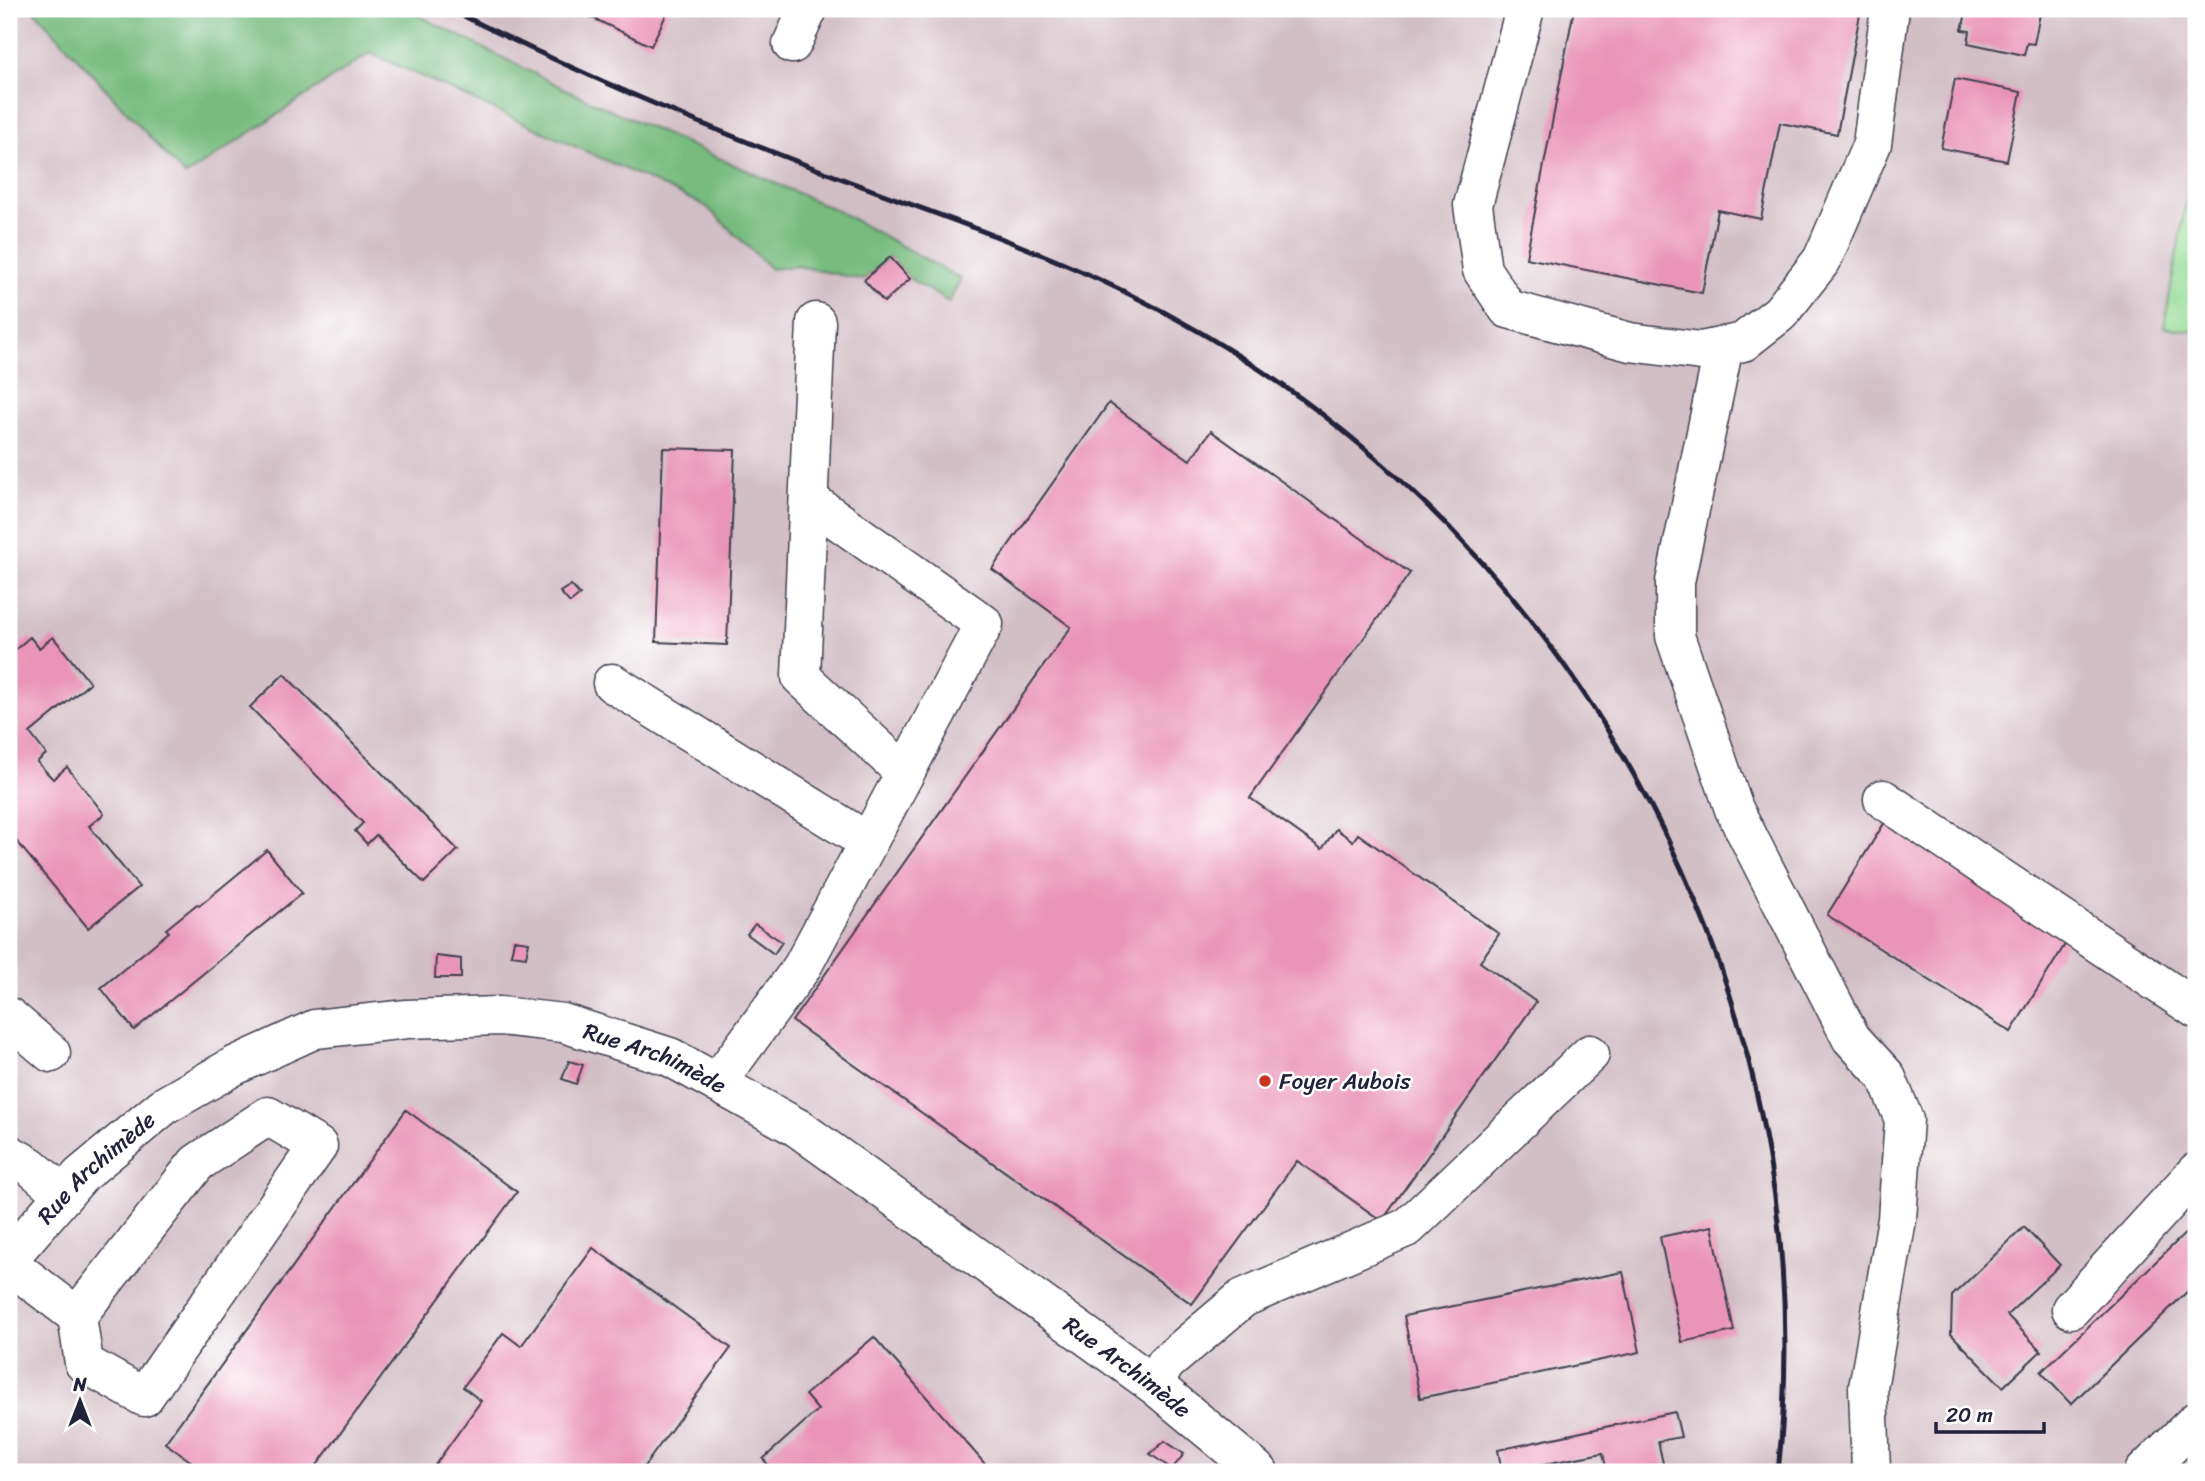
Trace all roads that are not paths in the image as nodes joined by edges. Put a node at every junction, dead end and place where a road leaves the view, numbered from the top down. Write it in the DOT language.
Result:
graph roads {
  1 [pos="808,9"];
  2 [pos="1525,9"];
  3 [pos="1890,9"];
  4 [pos="792,44"];
  5 [pos="816,322"];
  6 [pos="1724,346"];
  7 [pos="808,500"];
  8 [pos="612,683"];
  9 [pos="905,773"];
  10 [pos="1883,799"];
  11 [pos="869,842"];
  12 [pos="2196,1009"];
  13 [pos="9,1017"];
  14 [pos="51,1053"];
  15 [pos="1590,1054"];
  16 [pos="717,1083"];
  17 [pos="9,1154"];
  18 [pos="2196,1172"];
  19 [pos="64,1195"];
  20 [pos="9,1258"];
  21 [pos="9,1264"];
  22 [pos="2071,1308"];
  23 [pos="77,1316"];
  24 [pos="1153,1384"];
  25 [pos="2196,1421"];
  26 [pos="1259,1472"];
  27 [pos="1871,1472"];
  28 [pos="2144,1472"];
  1 -- 4 [label="street"];
  2 -- 6 [label="street"];
  3 -- 6 [label="street"];
  5 -- 7 [label="street"];
  6 -- 27 [label="street"];
  7 -- 9 [label="street"];
  7 -- 9 [label="street"];
  8 -- 11 [label="street"];
  9 -- 11 [label="street"];
  10 -- 12 [label="street"];
  11 -- 16 [label="street"];
  13 -- 14 [label="street"];
  15 -- 24 [label="street"];
  16 -- 19 [label="street, Rue Archimède"];
  16 -- 24 [label="street, Rue Archimède"];
  17 -- 19 [label="street"];
  18 -- 22 [label="street"];
  19 -- 20 [label="street, Rue Archimède"];
  21 -- 23 [label="street"];
  23 -- 23 [label="street"];
  24 -- 26 [label="street, Rue Archimède"];
  25 -- 28 [label="street"];
}
